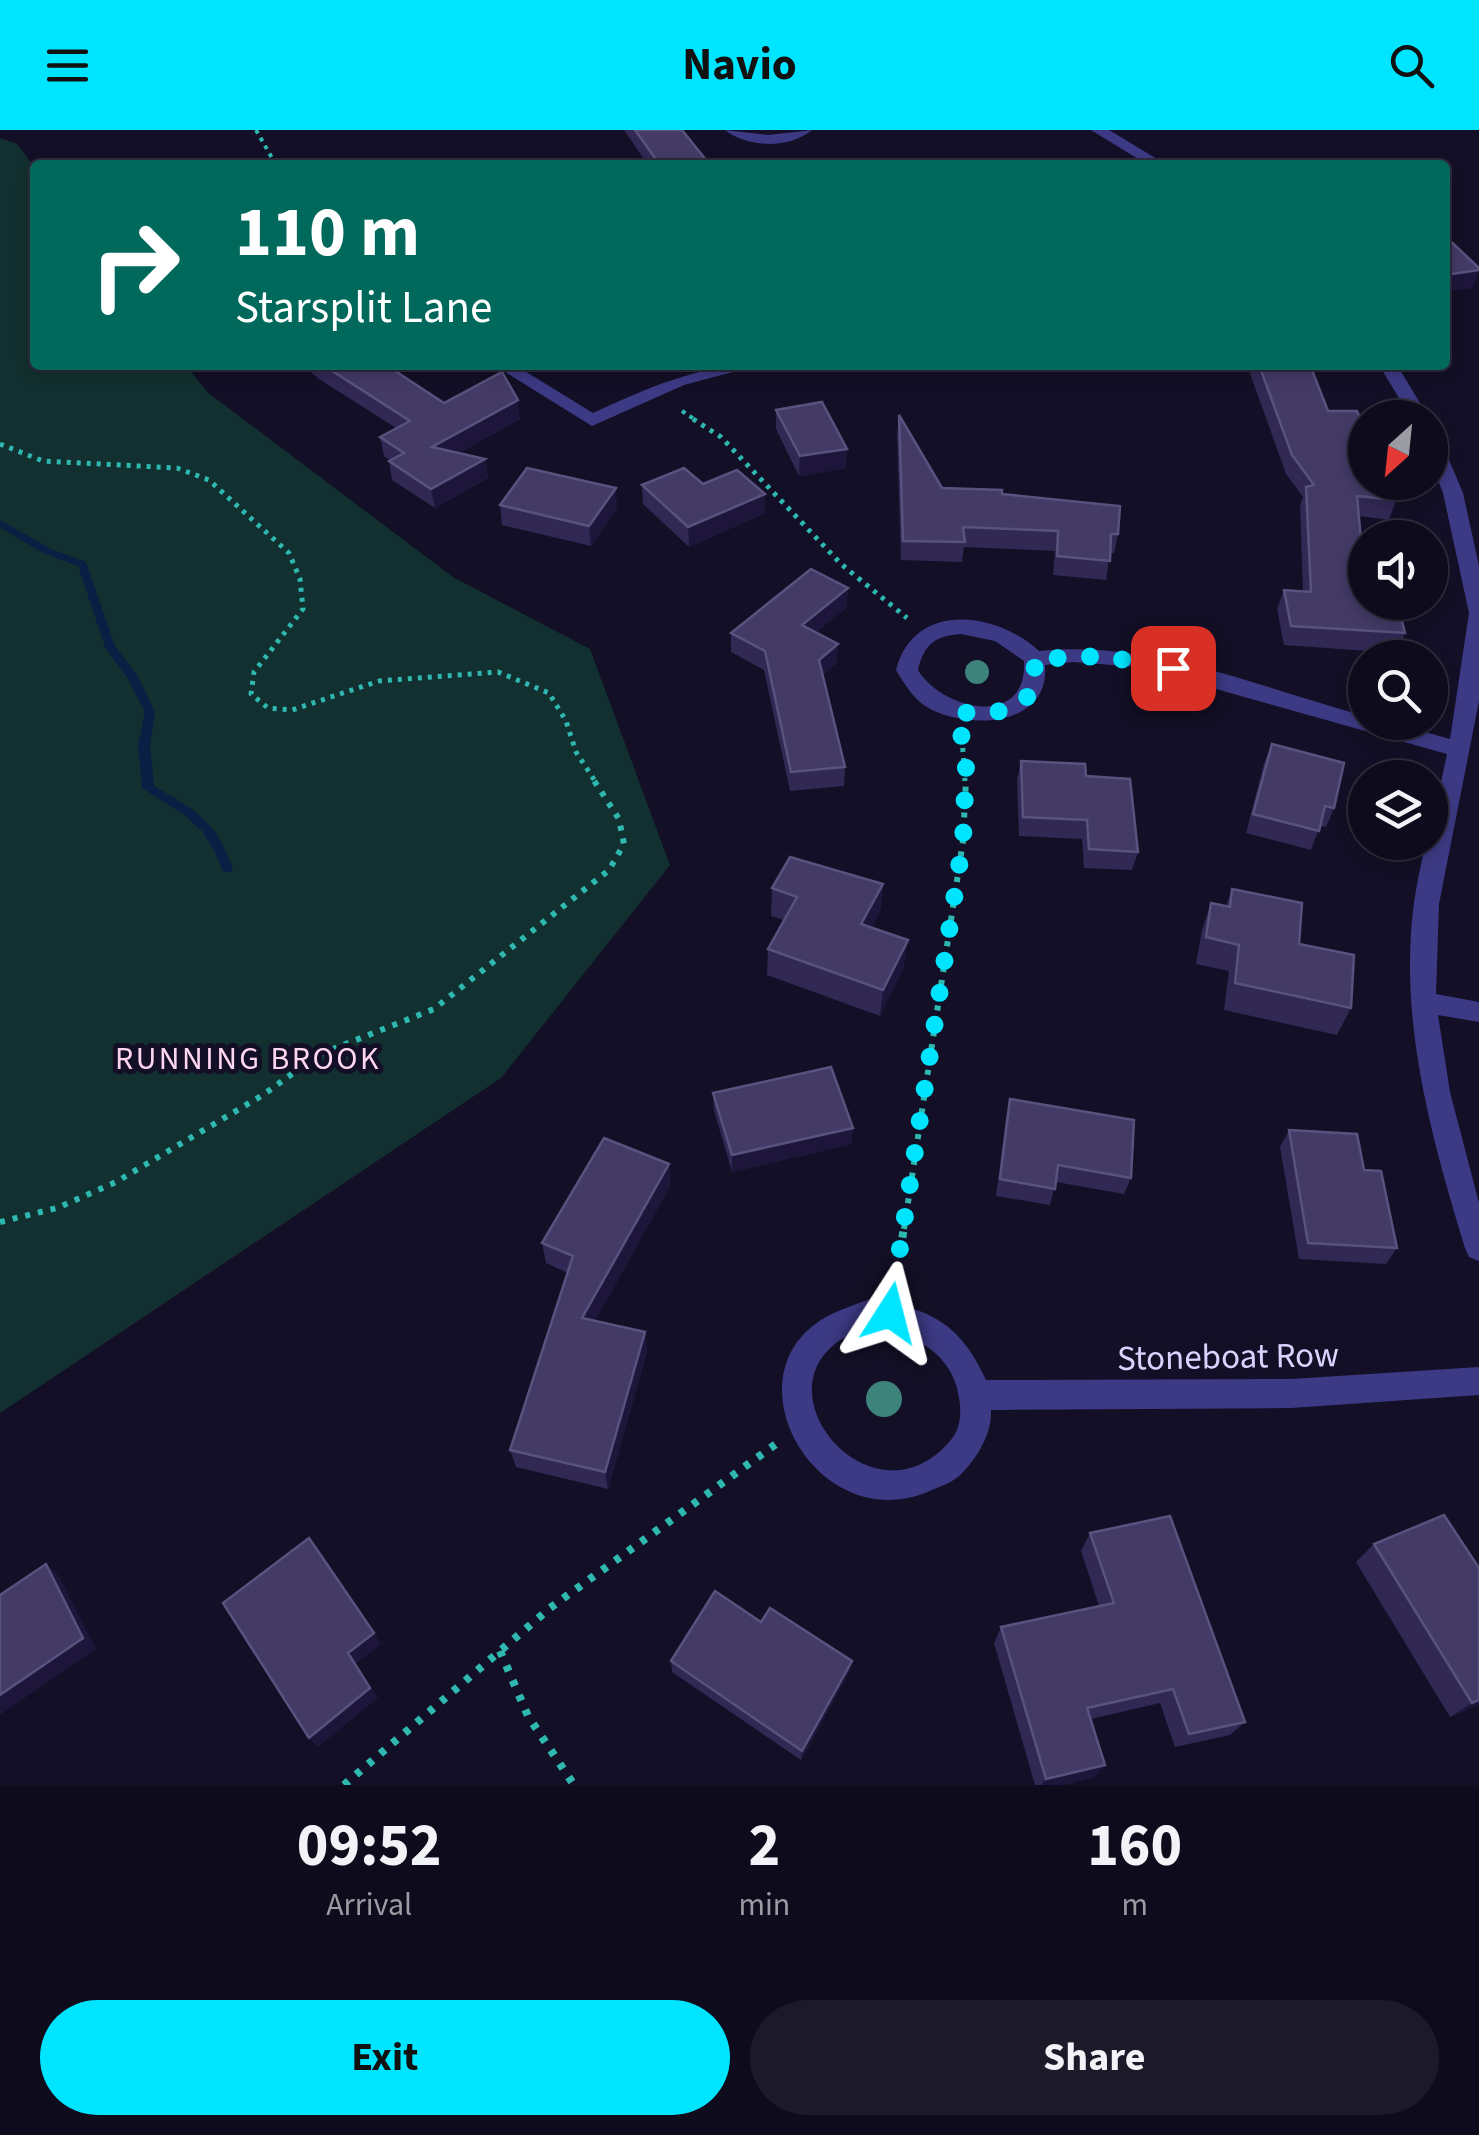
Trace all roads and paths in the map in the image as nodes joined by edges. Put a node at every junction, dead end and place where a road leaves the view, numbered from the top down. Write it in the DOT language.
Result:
graph roads {
  1 [pos="256,130"];
  2 [pos="732,130"];
  3 [pos="804,130"];
  4 [pos="1098,130"];
  5 [pos="273,160"];
  6 [pos="1149,160"];
  7 [pos="511,370"];
  8 [pos="728,370"];
  9 [pos="1391,370"];
  10 [pos="645,394"];
  11 [pos="1409,400"];
  12 [pos="0,444"];
  13 [pos="1448,481"];
  14 [pos="1479,613"];
  15 [pos="930,634"];
  16 [pos="1034,659"];
  17 [pos="958,712"];
  18 [pos="1460,750"];
  19 [pos="1426,1002"];
  20 [pos="1479,1012"];
  21 [pos="0,1222"];
  22 [pos="1479,1248"];
  23 [pos="890,1313"];
  24 [pos="1479,1381"];
  25 [pos="976,1395"];
  26 [pos="801,1426"];
  27 [pos="500,1651"];
  28 [pos="344,1785"];
  29 [pos="574,1785"];
  1 -- 5 [label="path"];
  2 -- 3 [label="street"];
  4 -- 6 [label="street"];
  7 -- 10 [label="street"];
  8 -- 10 [label="street"];
  9 -- 11 [label="street"];
  10 -- 15 [label="path"];
  12 -- 21 [label="path"];
  13 -- 14 [label="street"];
  14 -- 18 [label="street"];
  15 -- 16 [label="street"];
  15 -- 17 [label="street"];
  16 -- 17 [label="street"];
  16 -- 18 [label="street"];
  17 -- 23 [label="path"];
  18 -- 19 [label="street"];
  19 -- 20 [label="street"];
  19 -- 22 [label="street"];
  23 -- 25 [label="street"];
  23 -- 26 [label="street"];
  24 -- 25 [label="street, Stoneboat Row"];
  25 -- 26 [label="street"];
  26 -- 27 [label="path"];
  27 -- 28 [label="path"];
  27 -- 29 [label="path"];
}
